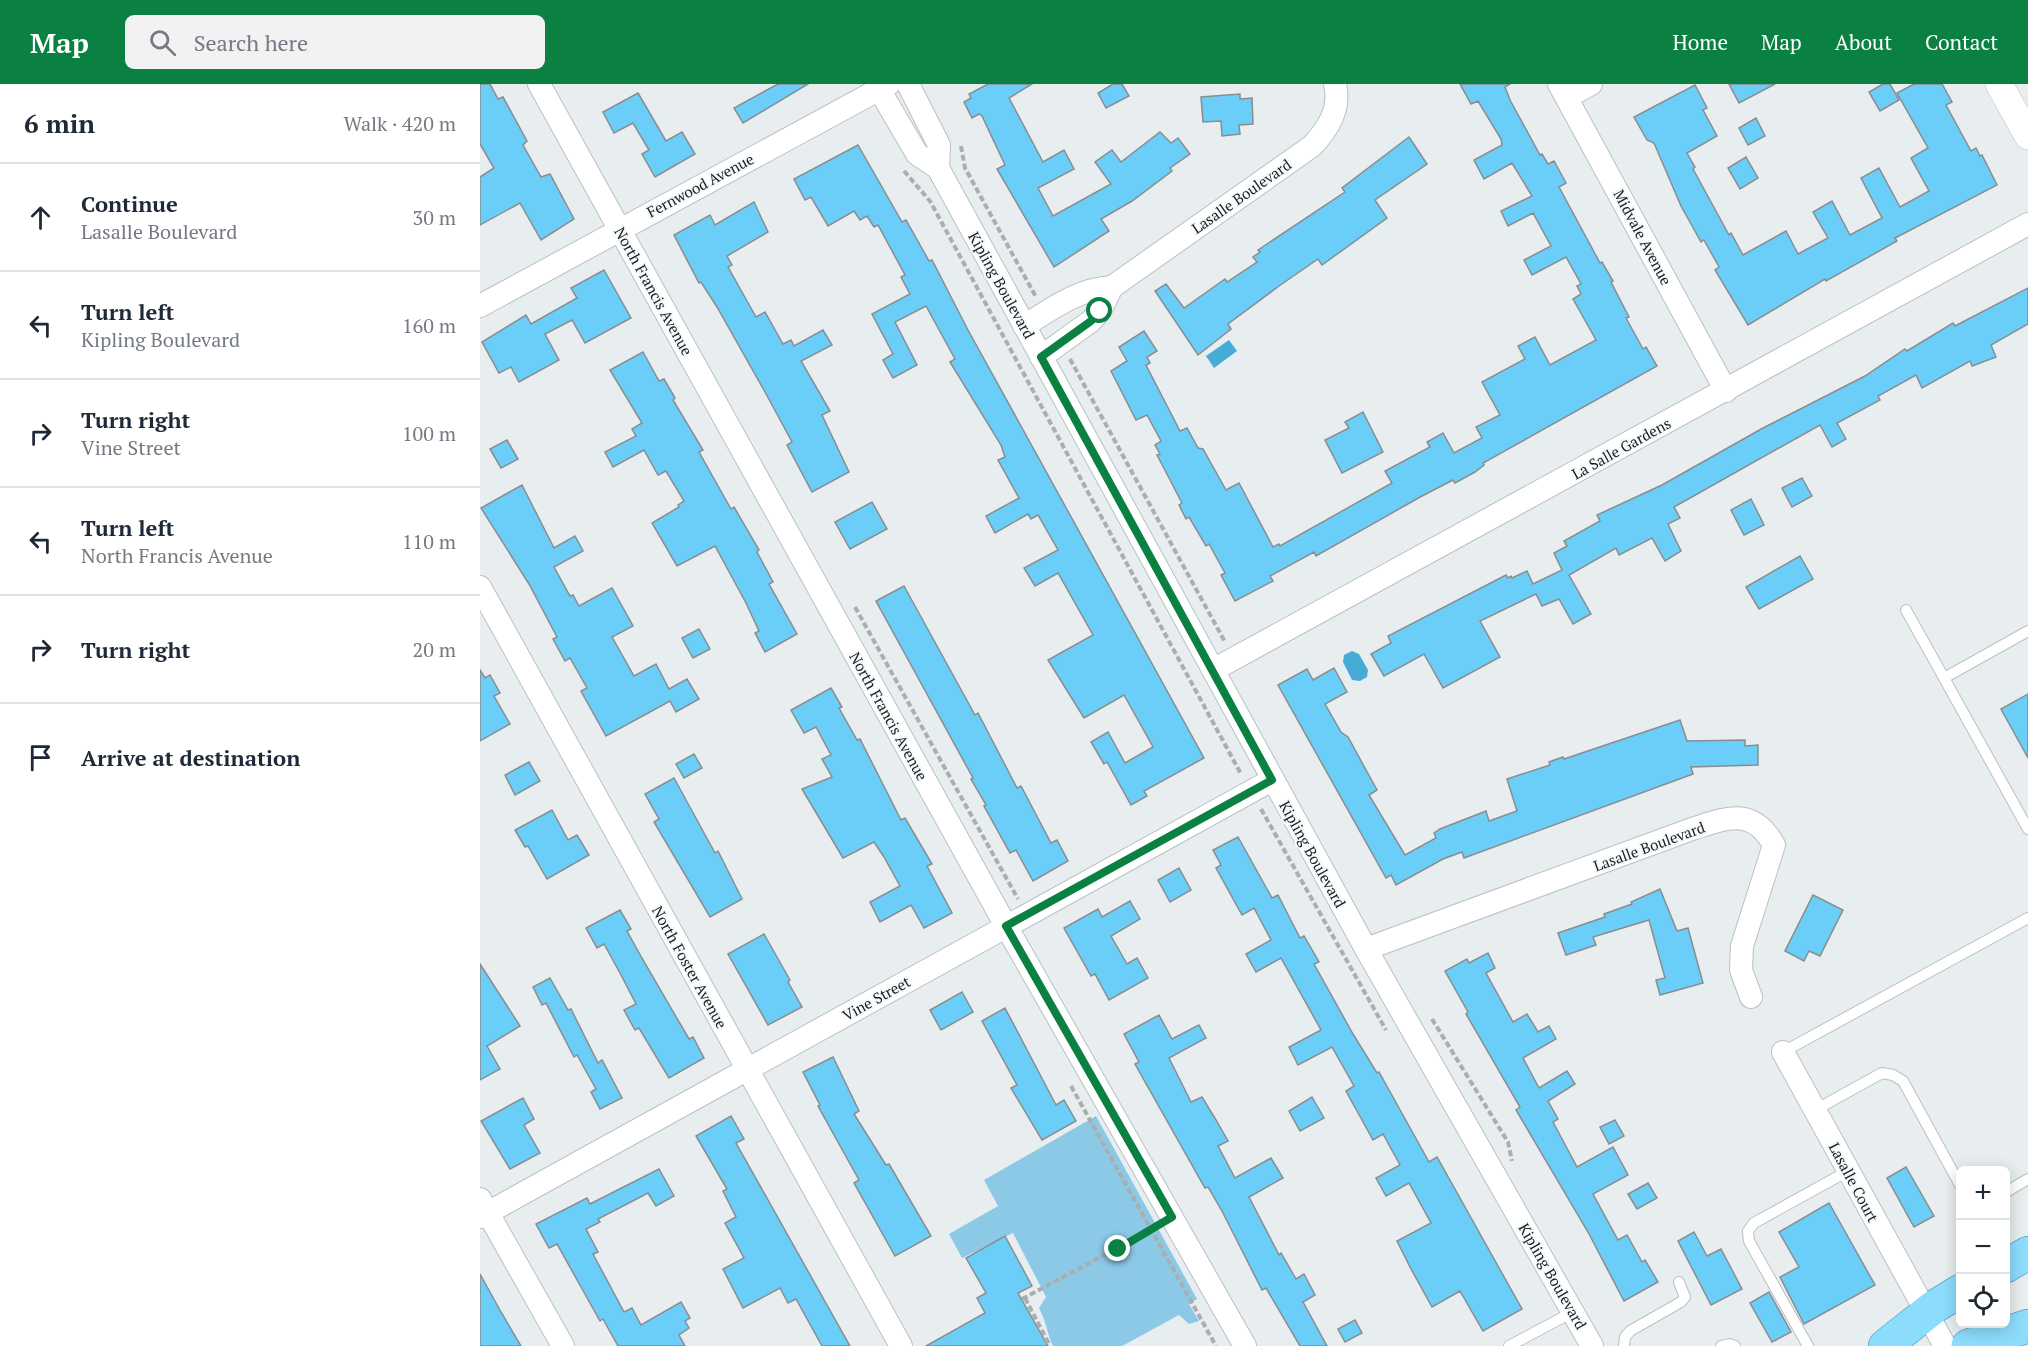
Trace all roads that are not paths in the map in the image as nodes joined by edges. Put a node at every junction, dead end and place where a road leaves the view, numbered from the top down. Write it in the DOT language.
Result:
graph roads {
  1 [pos="539,84"];
  2 [pos="908,84"];
  3 [pos="1335,84"];
  4 [pos="1591,84"];
  5 [pos="1999,84"];
  6 [pos="882,86"];
  7 [pos="1563,91"];
  8 [pos="2028,136"];
  9 [pos="938,168"];
  10 [pos="2028,224"];
  11 [pos="619,229"];
  12 [pos="1112,286"];
  13 [pos="480,306"];
  14 [pos="1024,326"];
  15 [pos="1041,357"];
  16 [pos="1726,391"];
  17 [pos="480,587"];
  18 [pos="1906,610"];
  19 [pos="2028,631"];
  20 [pos="1213,670"];
  21 [pos="1944,678"];
  22 [pos="1272,780"];
  23 [pos="2028,829"];
  24 [pos="2028,918"];
  25 [pos="1006,926"];
  26 [pos="1366,949"];
  27 [pos="1751,997"];
  28 [pos="1783,1052"];
  29 [pos="748,1070"];
  30 [pos="1815,1110"];
  31 [pos="1848,1171"];
  32 [pos="1956,1178"];
  33 [pos="2028,1179"];
  34 [pos="2010,1190"];
  35 [pos="483,1210"];
  36 [pos="2028,1253"];
  37 [pos="2010,1264"];
  38 [pos="1679,1282"];
  39 [pos="1956,1294"];
  40 [pos="1574,1312"];
  41 [pos="1927,1312"];
  42 [pos="2028,1326"];
  43 [pos="563,1346"];
  44 [pos="901,1346"];
  45 [pos="1245,1346"];
  46 [pos="1509,1346"];
  47 [pos="1592,1346"];
  48 [pos="1624,1346"];
  49 [pos="1721,1346"];
  50 [pos="1734,1346"];
  51 [pos="1808,1346"];
  52 [pos="1886,1346"];
  53 [pos="1945,1346"];
  54 [pos="1968,1346"];
  1 -- 11 [label="street, North Francis Avenue"];
  2 -- 9 [label="street, Kipling Boulevard"];
  3 -- 12 [label="street, Lasalle Boulevard"];
  4 -- 7 [label="street"];
  5 -- 8 [label="street"];
  6 -- 9 [label="street, Kipling Boulevard"];
  6 -- 11 [label="street, Fernwood Avenue"];
  7 -- 16 [label="street, Midvale Avenue"];
  9 -- 14 [label="street, Kipling Boulevard"];
  10 -- 16 [label="street, La Salle Gardens"];
  11 -- 13 [label="street, Fernwood Avenue"];
  11 -- 25 [label="street, North Francis Avenue"];
  12 -- 14 [label="street, Lasalle Boulevard"];
  12 -- 15 [label="street, Lasalle Boulevard"];
  14 -- 15 [label="street, Kipling Boulevard"];
  15 -- 20 [label="street, Kipling Boulevard"];
  16 -- 20 [label="street, La Salle Gardens"];
  17 -- 29 [label="street, North Foster Avenue"];
  18 -- 21 [label="lane"];
  19 -- 21 [label="lane"];
  20 -- 22 [label="street, Kipling Boulevard"];
  21 -- 23 [label="lane"];
  22 -- 25 [label="street, Vine Street"];
  22 -- 26 [label="street, Kipling Boulevard"];
  24 -- 28 [label="lane"];
  25 -- 29 [label="street, Vine Street"];
  25 -- 45 [label="street, North Francis Avenue"];
  26 -- 27 [label="street, Lasalle Boulevard"];
  26 -- 40 [label="street, Kipling Boulevard"];
  28 -- 30 [label="street, Lasalle Court"];
  29 -- 35 [label="street, Vine Street"];
  29 -- 44 [label="street, North Foster Avenue"];
  30 -- 31 [label="street, Lasalle Court"];
  30 -- 32 [label="lane"];
  31 -- 41 [label="street, Lasalle Court"];
  31 -- 51 [label="lane"];
  33 -- 34 [label="lane"];
  35 -- 43 [label="street"];
  36 -- 37 [label="main road"];
  38 -- 48 [label="lane"];
  39 -- 41 [label="main road"];
  40 -- 46 [label="lane"];
  40 -- 47 [label="street, Kipling Boulevard"];
  41 -- 52 [label="main road"];
  41 -- 53 [label="street, Lasalle Court"];
  42 -- 54 [label="main road"];
  49 -- 50 [label="lane"];
}
